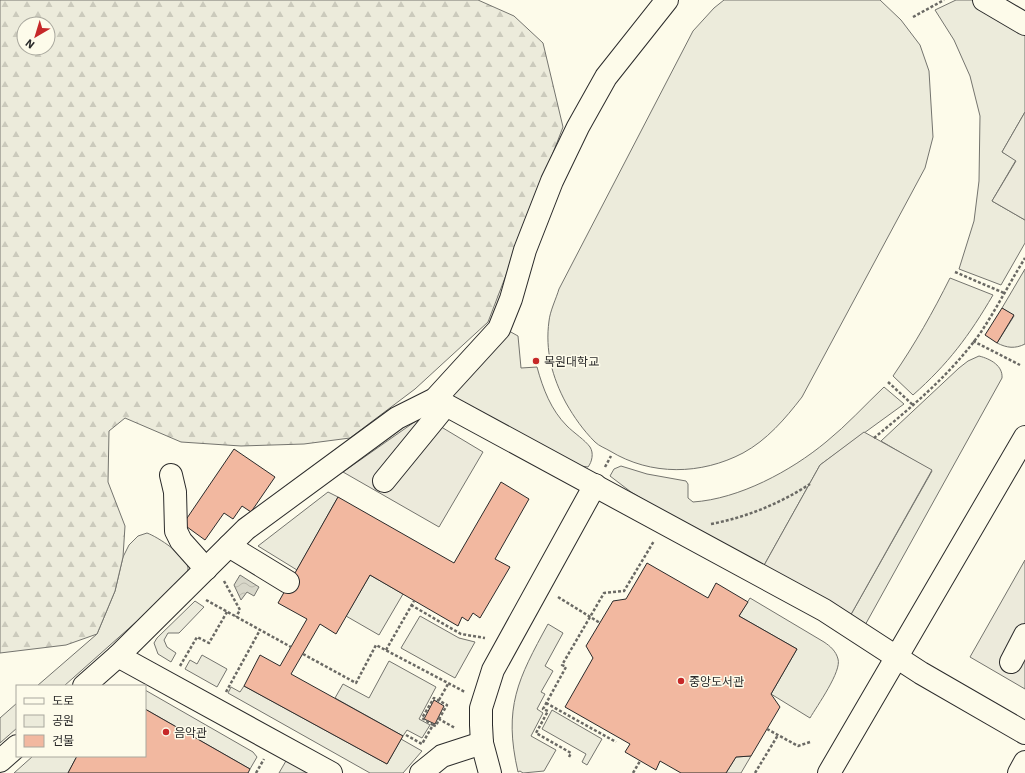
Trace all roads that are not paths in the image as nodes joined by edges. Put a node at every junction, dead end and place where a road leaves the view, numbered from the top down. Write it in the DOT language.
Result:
graph roads {
  1 [pos="667,0"];
  2 [pos="984,0"];
  3 [pos="1025,24"];
  4 [pos="440,402"];
  5 [pos="1025,437"];
  6 [pos="171,476"];
  7 [pos="384,481"];
  8 [pos="595,485"];
  9 [pos="229,546"];
  10 [pos="215,574"];
  11 [pos="288,582"];
  12 [pos="1025,635"];
  13 [pos="118,656"];
  14 [pos="896,658"];
  15 [pos="1011,662"];
  16 [pos="85,685"];
  17 [pos="1025,733"];
  18 [pos="482,743"];
  19 [pos="16,747"];
  20 [pos="0,762"];
  21 [pos="1025,762"];
  22 [pos="331,773"];
  23 [pos="421,773"];
  24 [pos="490,773"];
  25 [pos="829,773"];
  26 [pos="1019,773"];
  1 -- 4 [label="lane"];
  2 -- 3 [label="lane"];
  4 -- 7 [label="lane"];
  4 -- 8 [label="lane"];
  4 -- 9 [label="lane"];
  5 -- 14 [label="lane"];
  6 -- 10 [label="lane"];
  8 -- 14 [label="lane"];
  8 -- 18 [label="lane"];
  9 -- 10 [label="lane"];
  9 -- 11 [label="lane"];
  10 -- 13 [label="lane"];
  12 -- 15 [label="lane"];
  13 -- 16 [label="lane"];
  13 -- 22 [label="lane"];
  14 -- 17 [label="lane"];
  14 -- 25 [label="lane"];
  18 -- 23 [label="lane"];
  18 -- 24 [label="lane"];
  19 -- 20 [label="lane"];
  21 -- 26 [label="lane"];
}
